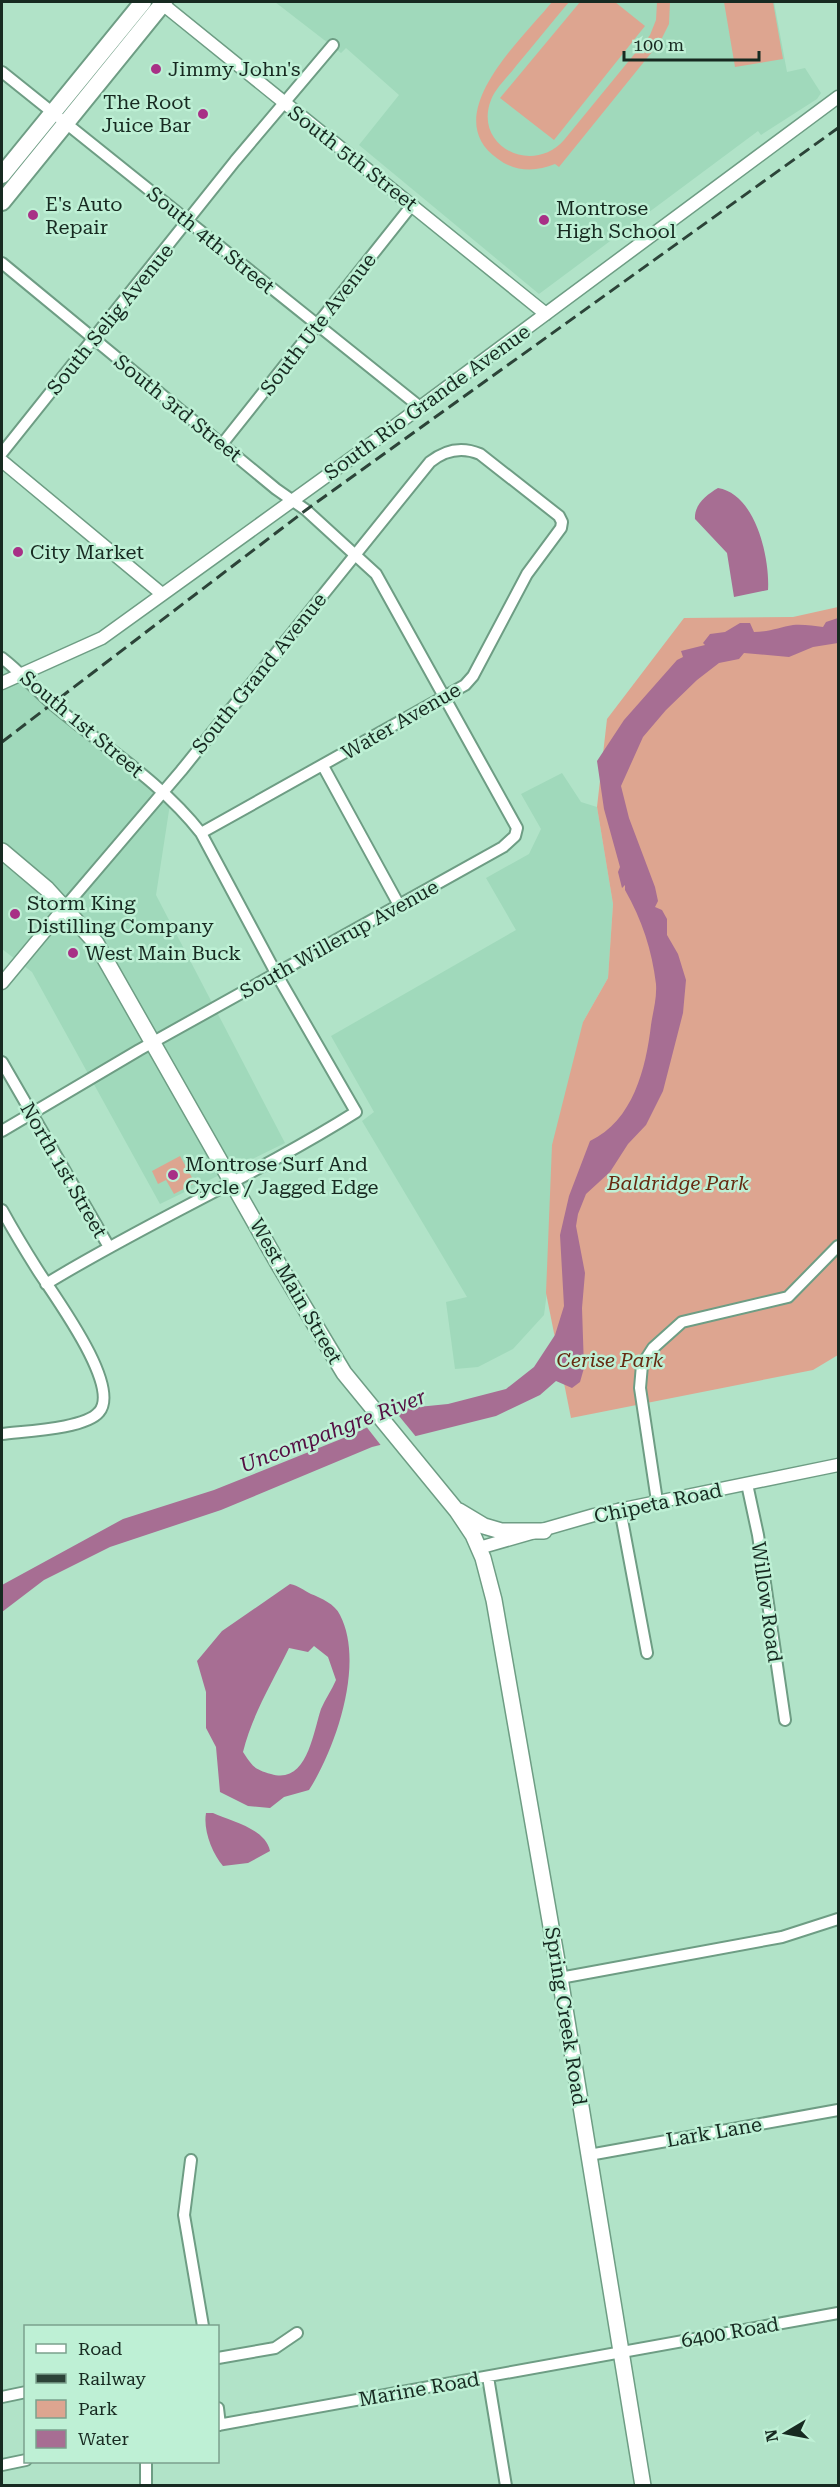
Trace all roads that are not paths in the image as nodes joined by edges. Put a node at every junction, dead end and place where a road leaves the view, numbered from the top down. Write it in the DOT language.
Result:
graph roads {
  1 [pos="143,2"];
  2 [pos="162,2"];
  3 [pos="333,45"];
  4 [pos="2,72"];
  5 [pos="838,97"];
  6 [pos="284,104"];
  7 [pos="58,118"];
  8 [pos="2,175"];
  9 [pos="2,202"];
  10 [pos="412,205"];
  11 [pos="189,221"];
  12 [pos="2,263"];
  13 [pos="546,314"];
  14 [pos="318,325"];
  15 [pos="93,340"];
  16 [pos="420,407"];
  17 [pos="223,443"];
  18 [pos="2,453"];
  19 [pos="2,461"];
  20 [pos="292,500"];
  21 [pos="562,522"];
  22 [pos="356,553"];
  23 [pos="162,594"];
  24 [pos="2,658"];
  25 [pos="22,674"];
  26 [pos="2,683"];
  27 [pos="445,696"];
  28 [pos="323,766"];
  29 [pos="162,790"];
  30 [pos="517,828"];
  31 [pos="201,833"];
  32 [pos="2,851"];
  33 [pos="399,905"];
  34 [pos="65,907"];
  35 [pos="277,975"];
  36 [pos="2,983"];
  37 [pos="153,1042"];
  38 [pos="2,1062"];
  39 [pos="32,1113"];
  40 [pos="2,1131"];
  41 [pos="233,1182"];
  42 [pos="2,1210"];
  43 [pos="838,1246"];
  44 [pos="108,1247"];
  45 [pos="46,1284"];
  46 [pos="2,1434"];
  47 [pos="838,1465"];
  48 [pos="747,1484"];
  49 [pos="657,1501"];
  50 [pos="620,1509"];
  51 [pos="457,1511"];
  52 [pos="544,1531"];
  53 [pos="479,1548"];
  54 [pos="646,1653"];
  55 [pos="785,1720"];
  56 [pos="838,1919"];
  57 [pos="560,1977"];
  58 [pos="838,2110"];
  59 [pos="589,2155"];
  60 [pos="191,2160"];
  61 [pos="838,2313"];
  62 [pos="203,2325"];
  63 [pos="297,2333"];
  64 [pos="621,2352"];
  65 [pos="219,2358"];
  66 [pos="488,2377"];
  67 [pos="24,2392"];
  68 [pos="2,2397"];
  69 [pos="219,2425"];
  70 [pos="24,2460"];
  71 [pos="146,2463"];
  72 [pos="2,2465"];
  73 [pos="146,2486"];
  74 [pos="507,2486"];
  75 [pos="643,2486"];
  1 -- 7 [label="highway"];
  2 -- 6 [label="street, South 5th Street"];
  2 -- 7 [label="highway"];
  3 -- 6 [label="street, South Selig Avenue"];
  4 -- 7 [label="street, South 4th Street"];
  5 -- 13 [label="street, South Rio Grande Avenue"];
  6 -- 10 [label="street, South 5th Street"];
  6 -- 11 [label="street, South Selig Avenue"];
  7 -- 8 [label="highway"];
  7 -- 9 [label="highway"];
  7 -- 11 [label="street, South 4th Street"];
  10 -- 13 [label="street, South 5th Street"];
  10 -- 14 [label="street, South Ute Avenue"];
  11 -- 14 [label="street, South 4th Street"];
  11 -- 15 [label="street, South Selig Avenue"];
  12 -- 15 [label="street, South 3rd Street"];
  13 -- 16 [label="street, South Rio Grande Avenue"];
  14 -- 16 [label="street, South 4th Street"];
  14 -- 17 [label="street, South Ute Avenue"];
  15 -- 17 [label="street, South 3rd Street"];
  15 -- 18 [label="street, South Selig Avenue"];
  16 -- 20 [label="street, South Rio Grande Avenue"];
  17 -- 20 [label="street, South 3rd Street"];
  19 -- 23 [label="street"];
  20 -- 22 [label="street, South 3rd Street"];
  20 -- 23 [label="street, South Rio Grande Avenue"];
  21 -- 22 [label="street, South Grand Avenue"];
  21 -- 27 [label="street, Water Avenue"];
  22 -- 27 [label="street, South 3rd Street"];
  22 -- 29 [label="street, South Grand Avenue"];
  23 -- 25 [label="street, South Rio Grande Avenue"];
  24 -- 25 [label="street, South 1st Street"];
  25 -- 26 [label="street, South Rio Grande Avenue"];
  25 -- 29 [label="street, South 1st Street"];
  27 -- 28 [label="street, Water Avenue"];
  27 -- 30 [label="street, South 3rd Street"];
  28 -- 31 [label="street, Water Avenue"];
  28 -- 33 [label="street"];
  29 -- 31 [label="street, South 1st Street"];
  29 -- 34 [label="street, South Grand Avenue"];
  30 -- 33 [label="street, South Willerup Avenue"];
  31 -- 35 [label="street, South 1st Street"];
  32 -- 34 [label="main road, West Main Street"];
  33 -- 35 [label="street, South Willerup Avenue"];
  34 -- 36 [label="street"];
  34 -- 37 [label="main road, West Main Street"];
  35 -- 37 [label="street, South Willerup Avenue"];
  35 -- 41 [label="street, South 1st Street"];
  37 -- 39 [label="street, South Willerup Avenue"];
  37 -- 41 [label="main road, West Main Street"];
  38 -- 39 [label="street, North 1st Street"];
  39 -- 40 [label="street, South Willerup Avenue"];
  39 -- 44 [label="street, North 1st Street"];
  41 -- 44 [label="street"];
  41 -- 51 [label="main road, West Main Street"];
  42 -- 45 [label="street"];
  43 -- 49 [label="street"];
  44 -- 45 [label="street"];
  45 -- 46 [label="street"];
  47 -- 48 [label="street, Chipeta Road"];
  48 -- 49 [label="street, Chipeta Road"];
  48 -- 55 [label="street, Willow Road"];
  49 -- 50 [label="street, Chipeta Road"];
  50 -- 52 [label="street, Chipeta Road"];
  50 -- 54 [label="street"];
  51 -- 52 [label="main road"];
  51 -- 53 [label="main road, West Main Street"];
  52 -- 53 [label="street, Chipeta Road"];
  53 -- 57 [label="main road, Spring Creek Road"];
  56 -- 57 [label="street"];
  57 -- 59 [label="main road, Spring Creek Road"];
  58 -- 59 [label="street, Lark Lane"];
  59 -- 64 [label="main road, Spring Creek Road"];
  60 -- 62 [label="street"];
  61 -- 64 [label="street, 6400 Road"];
  63 -- 65 [label="street"];
  64 -- 66 [label="street, Marine Road"];
  64 -- 75 [label="main road, Spring Creek Road"];
  66 -- 69 [label="street, Marine Road"];
  66 -- 74 [label="street"];
  67 -- 68 [label="street"];
  70 -- 72 [label="street"];
  71 -- 73 [label="street"];
}
